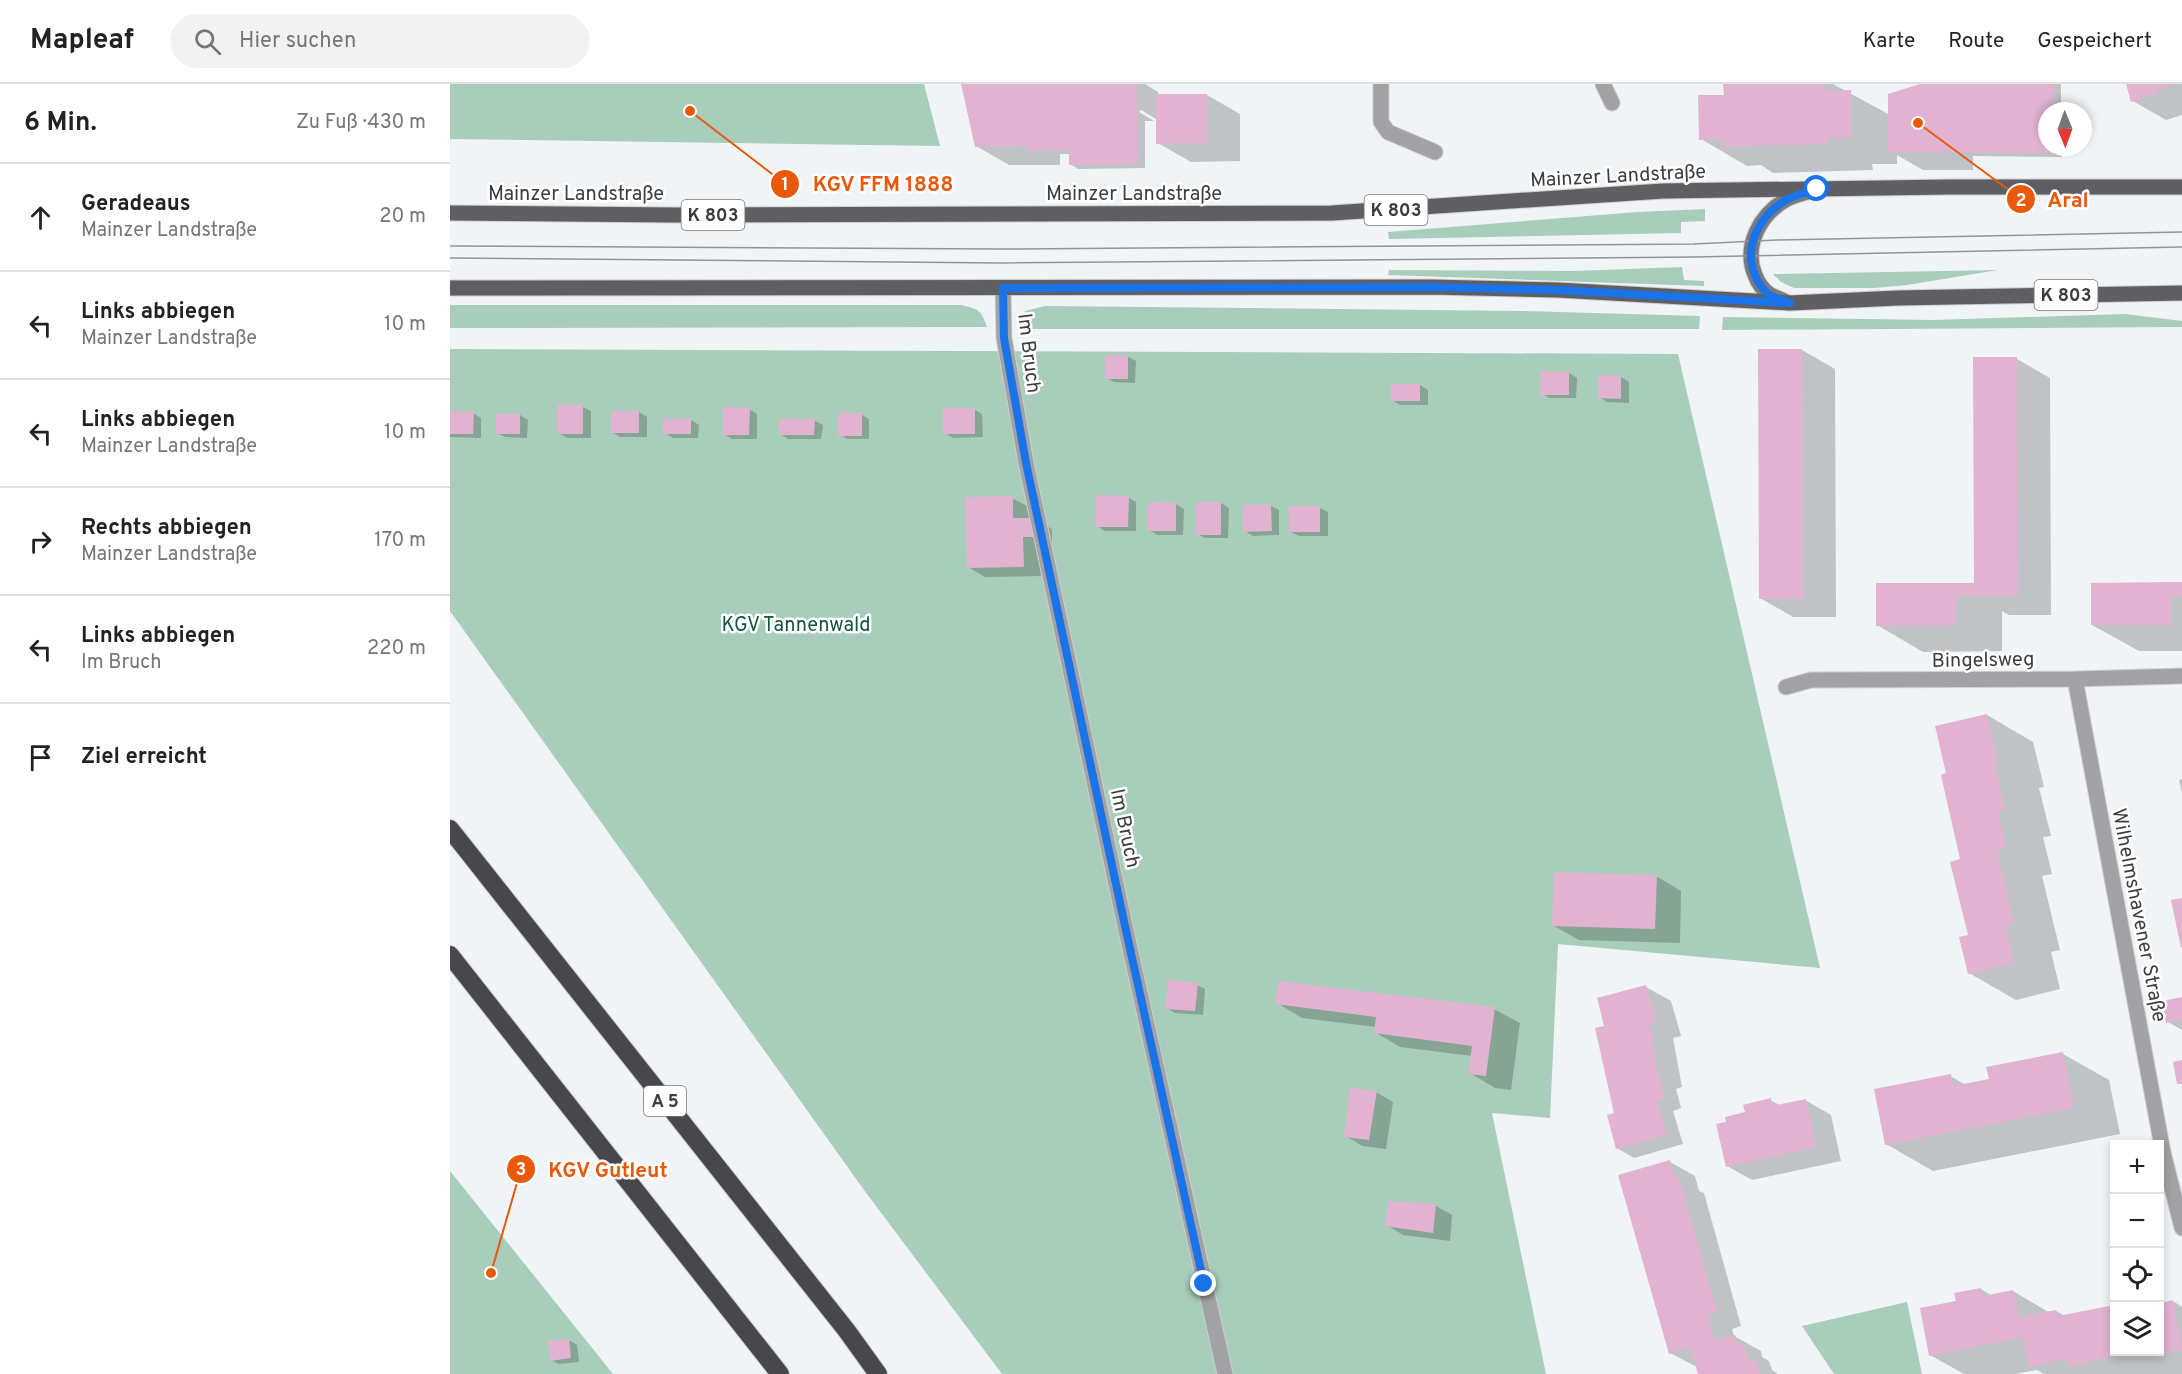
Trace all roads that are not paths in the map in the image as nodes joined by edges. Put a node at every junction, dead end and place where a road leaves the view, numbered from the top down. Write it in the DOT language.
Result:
graph roads {
  1 [pos="1381,84"];
  2 [pos="1603,84"];
  3 [pos="1612,103"];
  4 [pos="1435,152"];
  5 [pos="2182,187"];
  6 [pos="1817,189"];
  7 [pos="450,213"];
  8 [pos="450,288"];
  9 [pos="1003,288"];
  10 [pos="2182,293"];
  11 [pos="1790,303"];
  12 [pos="2182,676"];
  13 [pos="2075,679"];
  14 [pos="1786,687"];
  15 [pos="450,830"];
  16 [pos="450,955"];
  17 [pos="2182,1228"];
  18 [pos="780,1374"];
  19 [pos="878,1374"];
  20 [pos="1225,1374"];
  1 -- 4 [label="street"];
  2 -- 3 [label="street"];
  5 -- 6 [label="main road, Mainzer Landstraße / K 803"];
  6 -- 7 [label="main road, Mainzer Landstraße / K 803"];
  6 -- 11 [label="street, Mainzer Landstraße"];
  8 -- 9 [label="main road, K 803"];
  9 -- 11 [label="main road, K 803"];
  9 -- 20 [label="street, Im Bruch"];
  10 -- 11 [label="main road, K 803"];
  12 -- 13 [label="street, Bingelsweg"];
  13 -- 14 [label="street, Bingelsweg"];
  13 -- 17 [label="street, Wilhelmshavener Straße"];
  15 -- 19 [label="highway, A 5"];
  16 -- 18 [label="highway"];
}
